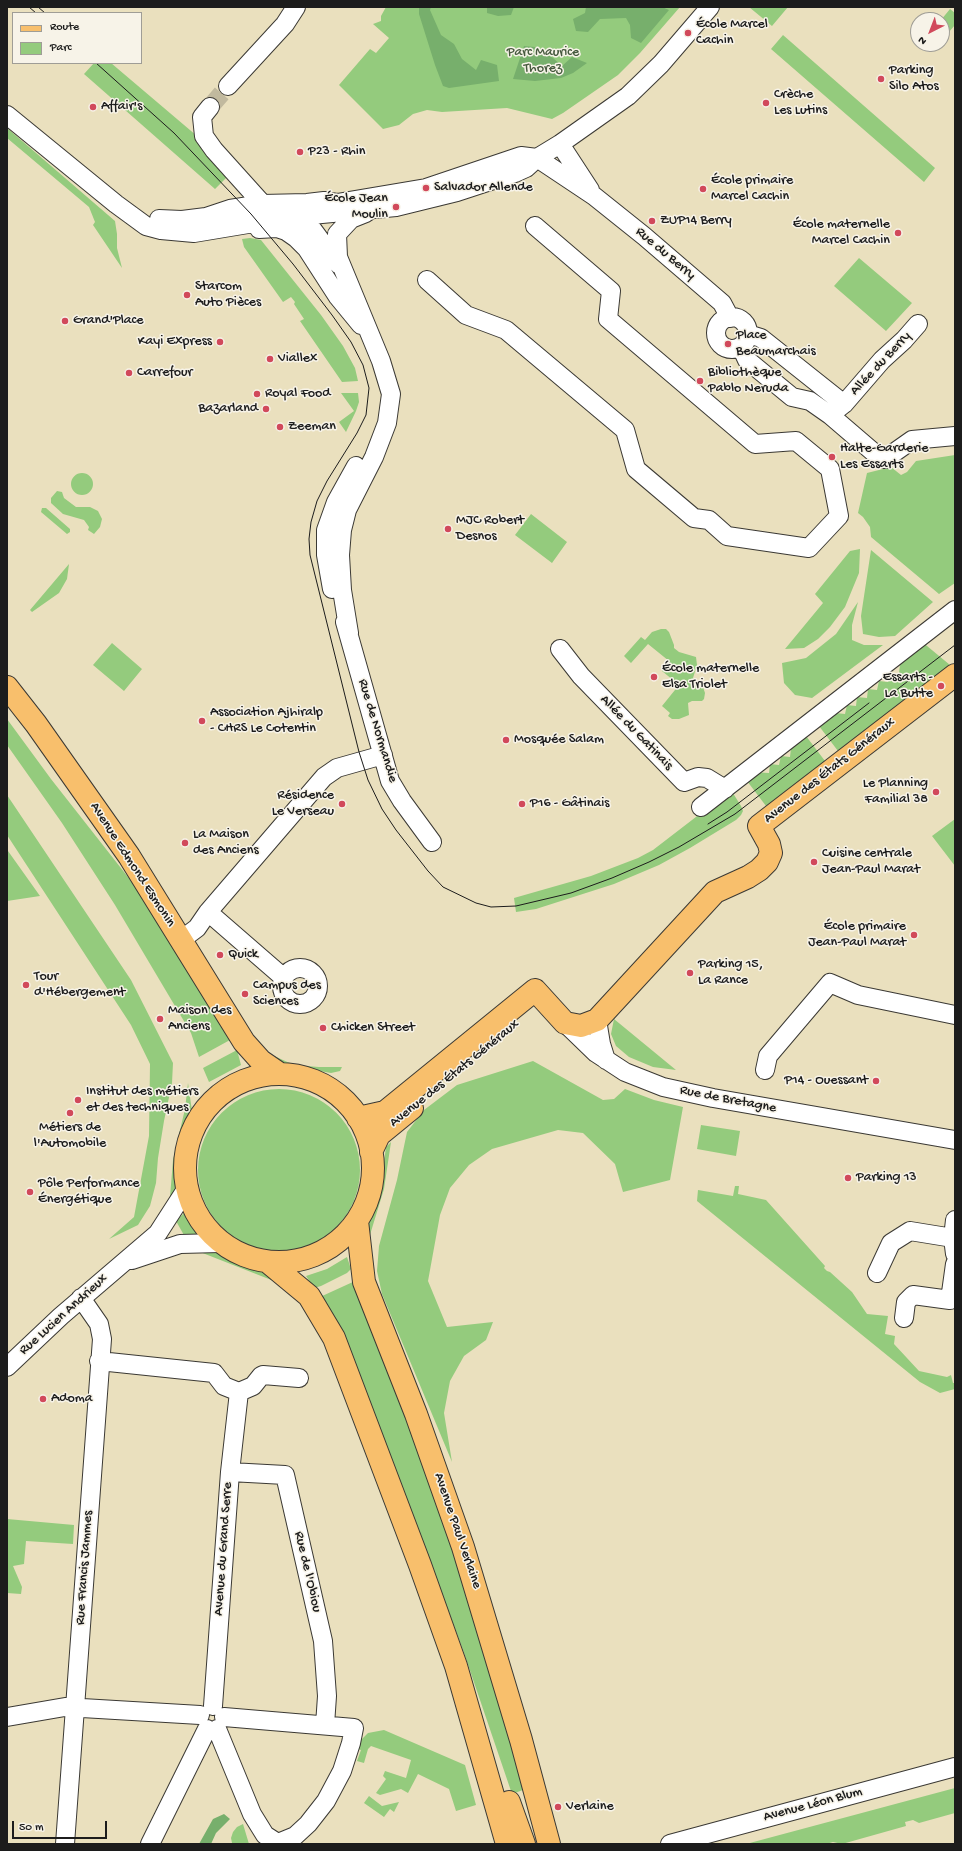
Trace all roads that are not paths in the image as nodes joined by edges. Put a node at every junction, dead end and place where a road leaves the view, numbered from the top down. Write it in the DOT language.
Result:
graph roads {
  1 [pos="296,7"];
  2 [pos="710,7"];
  3 [pos="228,86"];
  4 [pos="210,107"];
  5 [pos="7,114"];
  6 [pos="560,144"];
  7 [pos="537,158"];
  8 [pos="245,184"];
  9 [pos="594,196"];
  10 [pos="337,203"];
  11 [pos="262,204"];
  12 [pos="239,207"];
  13 [pos="378,209"];
  14 [pos="132,216"];
  15 [pos="313,220"];
  16 [pos="284,222"];
  17 [pos="535,226"];
  18 [pos="219,228"];
  19 [pos="307,249"];
  20 [pos="343,272"];
  21 [pos="427,280"];
  22 [pos="730,318"];
  23 [pos="918,324"];
  24 [pos="370,336"];
  25 [pos="744,340"];
  26 [pos="844,404"];
  27 [pos="830,415"];
  28 [pos="955,436"];
  29 [pos="955,610"];
  30 [pos="560,649"];
  31 [pos="955,675"];
  32 [pos="7,687"];
  33 [pos="382,754"];
  34 [pos="725,789"];
  35 [pos="702,807"];
  36 [pos="432,842"];
  37 [pos="208,912"];
  38 [pos="181,940"];
  39 [pos="284,978"];
  40 [pos="540,995"];
  41 [pos="955,1015"];
  42 [pos="597,1020"];
  43 [pos="565,1023"];
  44 [pos="250,1049"];
  45 [pos="606,1060"];
  46 [pos="765,1070"];
  47 [pos="280,1074"];
  48 [pos="245,1080"];
  49 [pos="358,1118"];
  50 [pos="955,1140"];
  51 [pos="371,1152"];
  52 [pos="187,1188"];
  53 [pos="955,1220"];
  54 [pos="357,1222"];
  55 [pos="220,1242"];
  56 [pos="954,1246"];
  57 [pos="268,1262"];
  58 [pos="121,1263"];
  59 [pos="955,1264"];
  60 [pos="877,1273"];
  61 [pos="81,1298"];
  62 [pos="904,1318"];
  63 [pos="99,1361"];
  64 [pos="7,1368"];
  65 [pos="299,1378"];
  66 [pos="239,1392"];
  67 [pos="230,1472"];
  68 [pos="74,1708"];
  69 [pos="7,1717"];
  70 [pos="212,1719"];
  71 [pos="325,1725"];
  72 [pos="479,1740"];
  73 [pos="955,1766"];
  74 [pos="278,1843"];
  75 [pos="65,1844"];
  76 [pos="150,1844"];
  77 [pos="507,1844"];
  78 [pos="524,1844"];
  79 [pos="549,1844"];
  80 [pos="670,1844"];
  1 -- 3 [label="street"];
  2 -- 6 [label="street"];
  4 -- 8 [label="street, Rue de Normandie"];
  5 -- 14 [label="street"];
  6 -- 7 [label="street"];
  6 -- 9 [label="street, Rue du Berry"];
  7 -- 9 [label="street, Rue du Berry"];
  7 -- 10 [label="street"];
  7 -- 13 [label="street"];
  8 -- 11 [label="street, Rue de Normandie"];
  8 -- 12 [label="street"];
  9 -- 22 [label="street, Rue du Berry"];
  10 -- 11 [label="street"];
  10 -- 15 [label="street"];
  11 -- 12 [label="street"];
  11 -- 16 [label="street, Rue de Normandie"];
  11 -- 18 [label="street"];
  12 -- 14 [label="street"];
  13 -- 15 [label="street"];
  13 -- 20 [label="street, Rue de Normandie"];
  14 -- 18 [label="street"];
  15 -- 16 [label="street"];
  15 -- 19 [label="street"];
  15 -- 20 [label="street, Rue de Normandie"];
  16 -- 18 [label="street"];
  16 -- 19 [label="street, Rue de Normandie"];
  17 -- 21 [label="street"];
  19 -- 24 [label="street, Rue de Normandie"];
  20 -- 24 [label="street, Rue de Normandie"];
  22 -- 25 [label="street"];
  22 -- 25 [label="street"];
  23 -- 26 [label="street, Allée du Berry"];
  24 -- 33 [label="street, Rue de Normandie"];
  25 -- 26 [label="street"];
  25 -- 27 [label="street"];
  26 -- 27 [label="street"];
  27 -- 28 [label="street"];
  29 -- 34 [label="street"];
  30 -- 34 [label="street, Allée du Gatinais"];
  31 -- 42 [label="main road, Avenue des États Généraux"];
  32 -- 38 [label="main road, Avenue Edmond Esmonin"];
  33 -- 36 [label="street, Rue de Normandie"];
  33 -- 37 [label="street"];
  34 -- 35 [label="street"];
  37 -- 38 [label="street"];
  37 -- 39 [label="street"];
  38 -- 44 [label="main road, Avenue Edmond Esmonin"];
  40 -- 43 [label="main road, Rue de Bretagne"];
  40 -- 49 [label="main road, Avenue des États Généraux"];
  40 -- 51 [label="main road, Avenue des États Généraux"];
  41 -- 46 [label="street"];
  42 -- 43 [label="main road"];
  42 -- 45 [label="street"];
  43 -- 45 [label="street, Rue de Bretagne"];
  44 -- 47 [label="main road, Avenue Edmond Esmonin"];
  44 -- 48 [label="main road"];
  45 -- 50 [label="street, Rue de Bretagne"];
  47 -- 48 [label="main road"];
  47 -- 49 [label="main road"];
  48 -- 52 [label="main road"];
  49 -- 51 [label="main road"];
  51 -- 54 [label="main road"];
  52 -- 55 [label="main road"];
  52 -- 58 [label="street, Rue Lucien Andrieux"];
  53 -- 56 [label="street"];
  54 -- 57 [label="main road"];
  54 -- 79 [label="main road, Avenue Paul Verlaine"];
  55 -- 57 [label="main road"];
  55 -- 58 [label="street, Rue Lucien Andrieux"];
  56 -- 60 [label="street"];
  57 -- 72 [label="main road"];
  58 -- 61 [label="street, Rue Lucien Andrieux"];
  59 -- 62 [label="street"];
  61 -- 63 [label="street, Rue Francis Jammes"];
  61 -- 64 [label="street, Rue Lucien Andrieux"];
  63 -- 66 [label="street"];
  63 -- 68 [label="street, Rue Francis Jammes"];
  65 -- 66 [label="street"];
  66 -- 67 [label="street, Avenue du Grand Serre"];
  67 -- 70 [label="street, Avenue du Grand Serre"];
  67 -- 71 [label="street, Rue de l'Obiou"];
  68 -- 69 [label="street"];
  68 -- 70 [label="street"];
  68 -- 75 [label="street, Rue Francis Jammes"];
  70 -- 71 [label="street"];
  70 -- 74 [label="street"];
  70 -- 76 [label="street"];
  71 -- 74 [label="street"];
  72 -- 77 [label="main road"];
  72 -- 78 [label="main road"];
  73 -- 80 [label="street, Avenue Léon Blum"];
}
